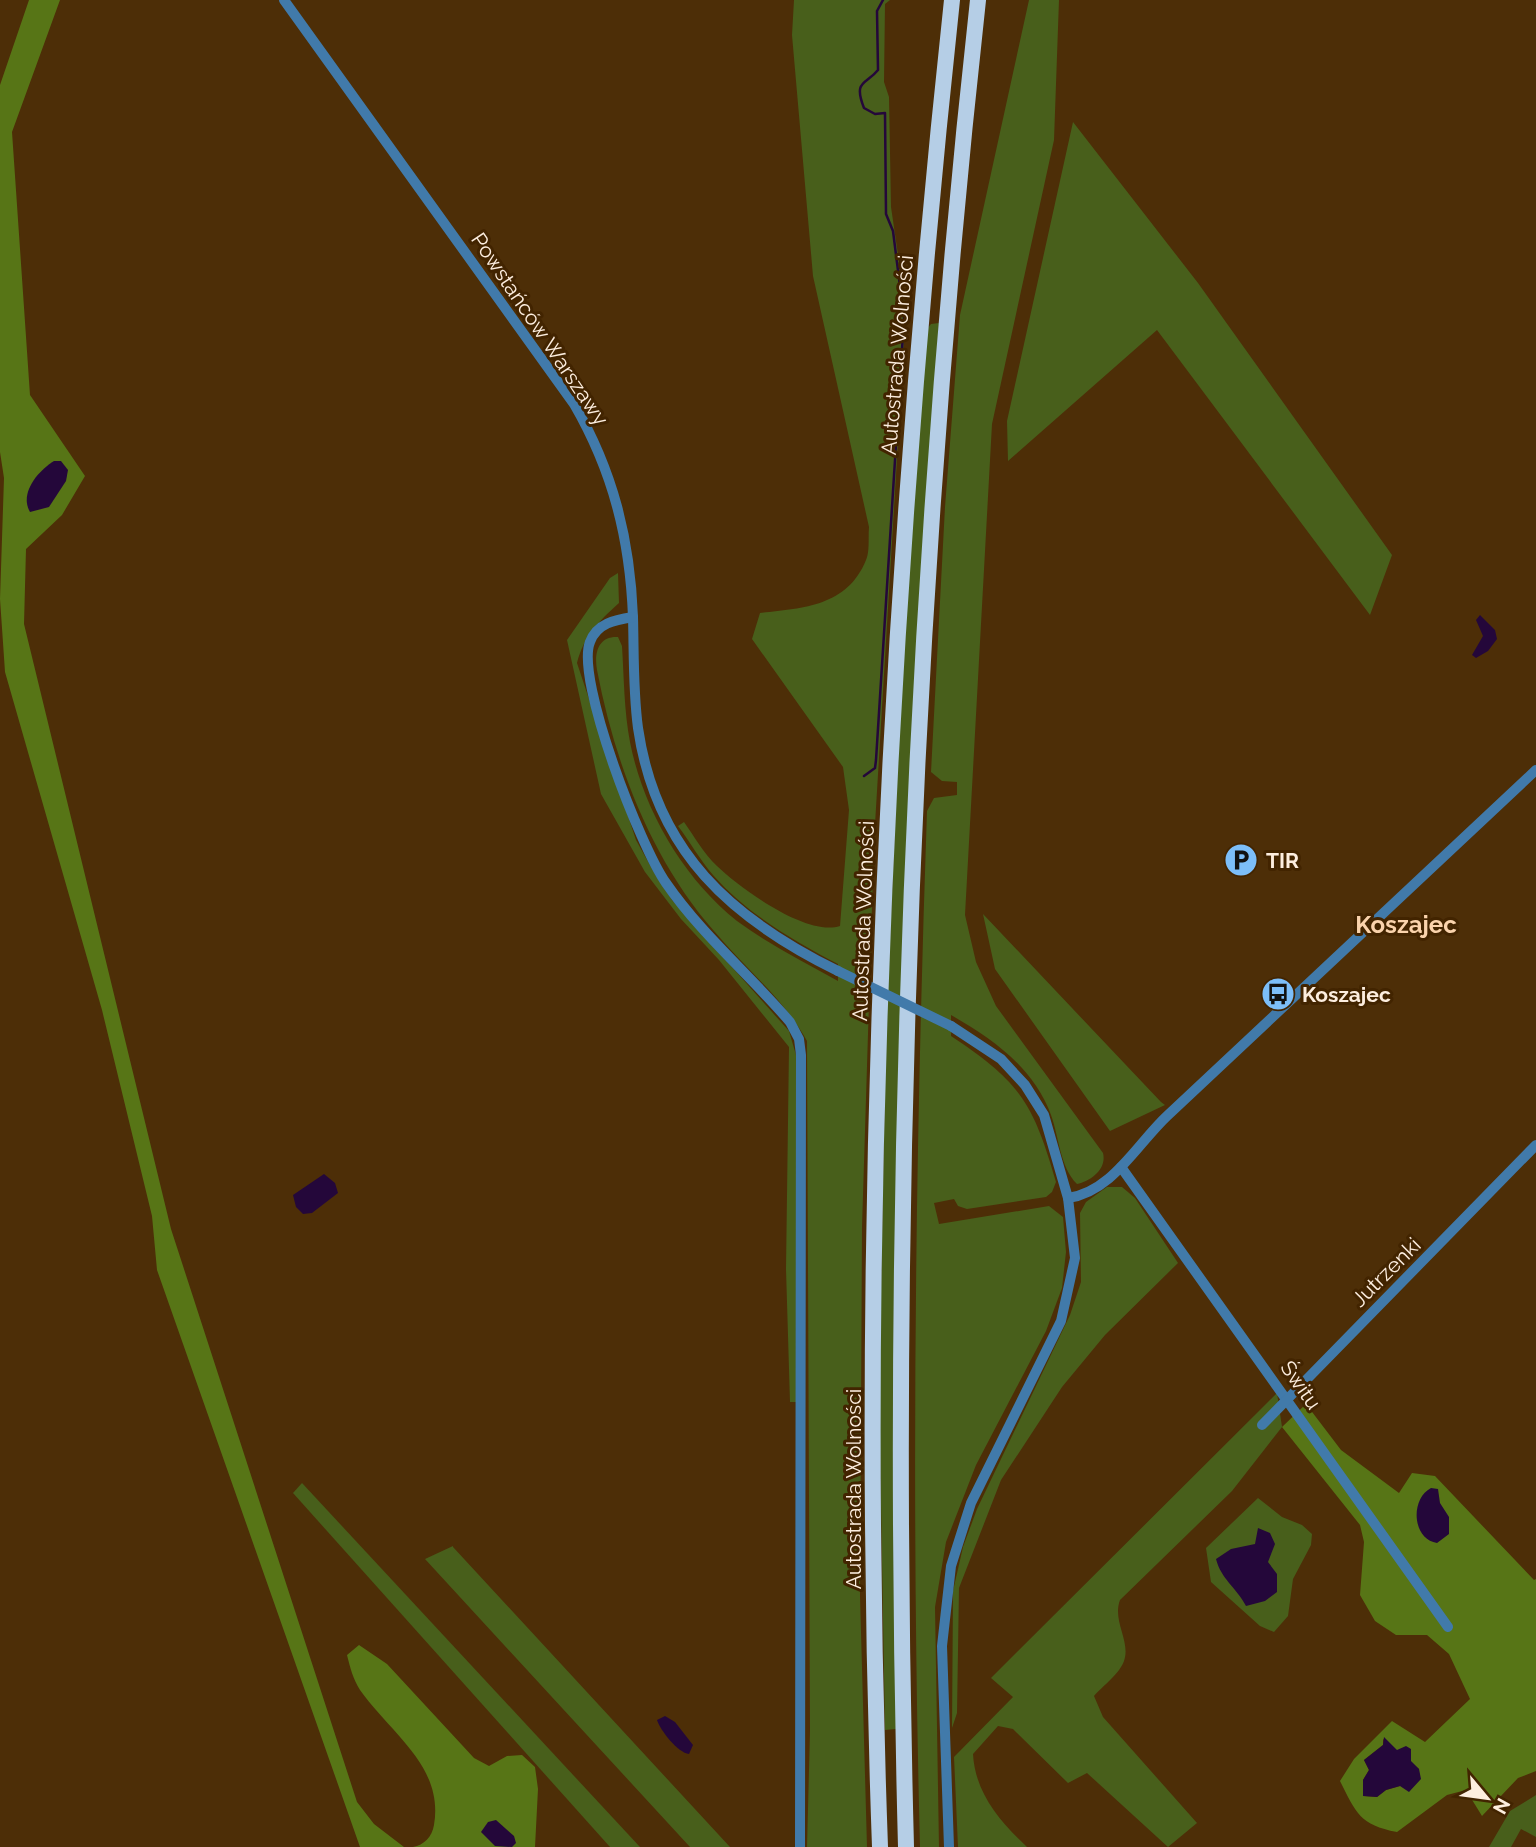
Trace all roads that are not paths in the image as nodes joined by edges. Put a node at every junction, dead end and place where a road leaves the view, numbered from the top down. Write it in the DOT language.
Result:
graph roads {
  1 [pos="284,0"];
  2 [pos="952,0"];
  3 [pos="978,0"];
  4 [pos="633,617"];
  5 [pos="1536,770"];
  6 [pos="1536,1145"];
  7 [pos="1121,1167"];
  8 [pos="1068,1198"];
  9 [pos="1288,1399"];
  10 [pos="1262,1425"];
  11 [pos="1448,1627"];
  12 [pos="801,1846"];
  13 [pos="880,1847"];
  14 [pos="906,1847"];
  15 [pos="949,1847"];
  1 -- 4 [label="street, Powstańców Warszawy"];
  2 -- 13 [label="highway, Autostrada Wolności"];
  3 -- 14 [label="highway"];
  4 -- 8 [label="street, Powstańców Warszawy, bridge"];
  4 -- 12 [label="street"];
  5 -- 7 [label="street"];
  6 -- 9 [label="street, Jutrzenki"];
  7 -- 8 [label="street"];
  7 -- 9 [label="street, Świtu"];
  8 -- 15 [label="street, Powstańców Warszawy"];
  9 -- 10 [label="street, Jutrzenki"];
  9 -- 11 [label="street, Świtu"];
}
